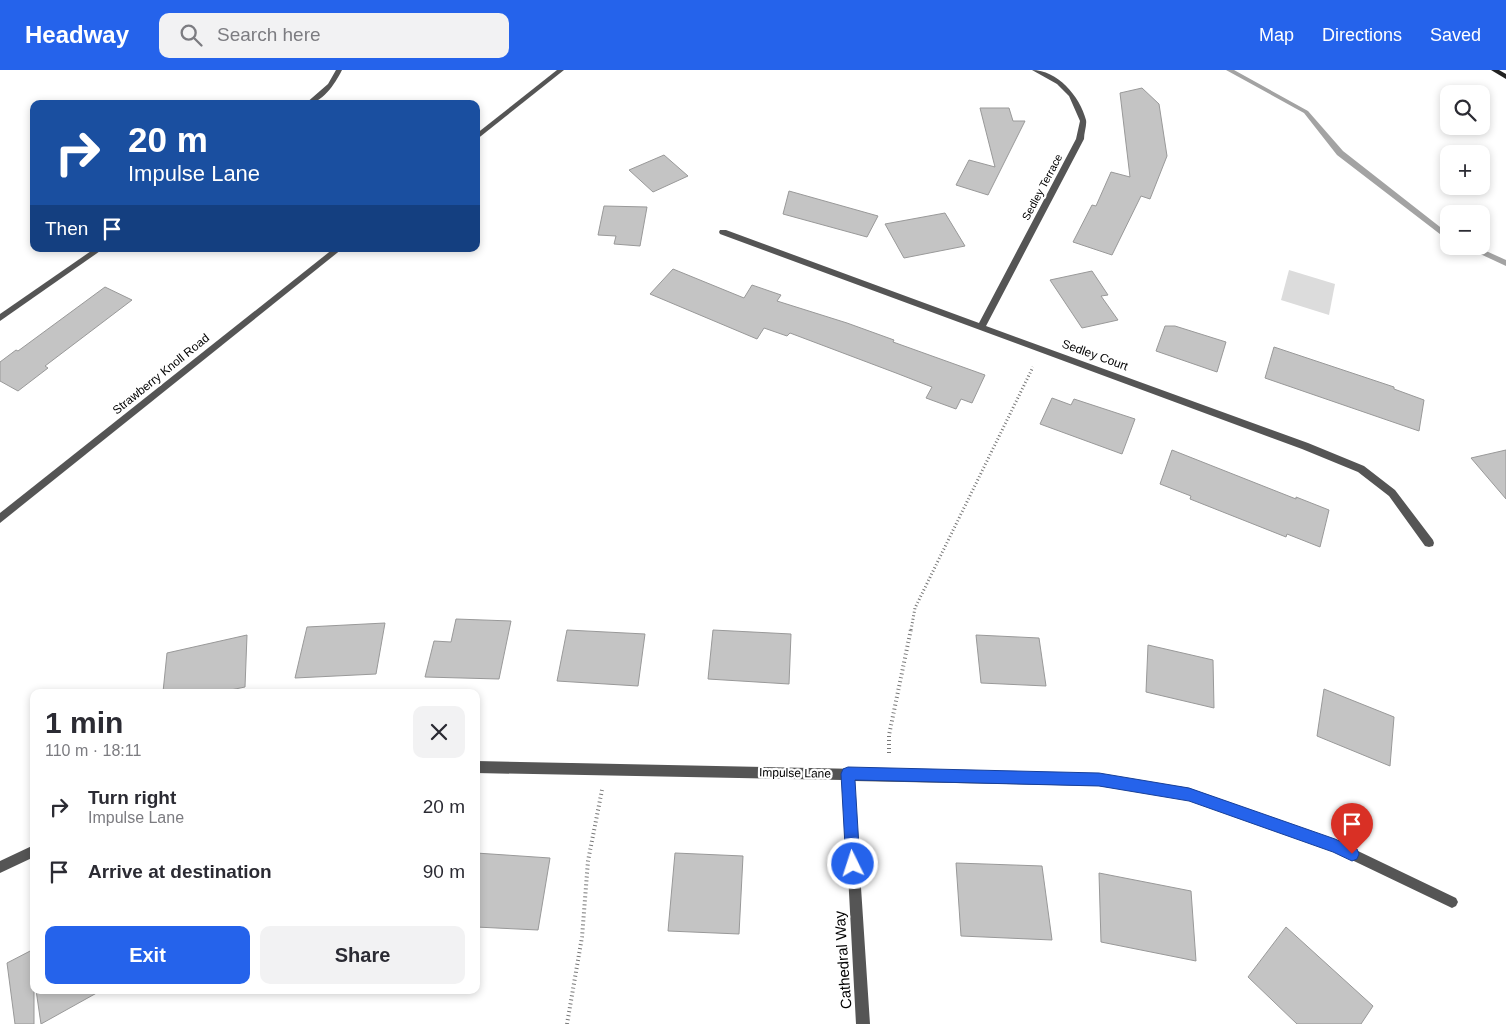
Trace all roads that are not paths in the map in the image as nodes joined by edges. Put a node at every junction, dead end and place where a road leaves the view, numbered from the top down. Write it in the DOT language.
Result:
graph roads {
  1 [pos="339,70"];
  2 [pos="561,70"];
  3 [pos="1035,70"];
  4 [pos="1494,70"];
  5 [pos="1506,77"];
  6 [pos="313,100"];
  7 [pos="480,135"];
  8 [pos="724,232"];
  9 [pos="95,252"];
  10 [pos="334,252"];
  11 [pos="0,318"];
  12 [pos="982,326"];
  13 [pos="0,519"];
  14 [pos="1429,543"];
  15 [pos="480,767"];
  16 [pos="848,774"];
  17 [pos="30,853"];
  18 [pos="0,867"];
  19 [pos="1452,902"];
  20 [pos="863,1024"];
  1 -- 6 [label="street"];
  2 -- 7 [label="street"];
  3 -- 12 [label="street, Sedley Terrace"];
  4 -- 5 [label="main road"];
  8 -- 12 [label="street, Sedley Court"];
  9 -- 11 [label="street"];
  10 -- 13 [label="street, Strawberry Knoll Road"];
  12 -- 14 [label="street, Sedley Court"];
  15 -- 16 [label="street, Impulse Lane"];
  16 -- 19 [label="street, Impulse Lane"];
  16 -- 20 [label="street, Cathedral Way"];
  17 -- 18 [label="street"];
}
